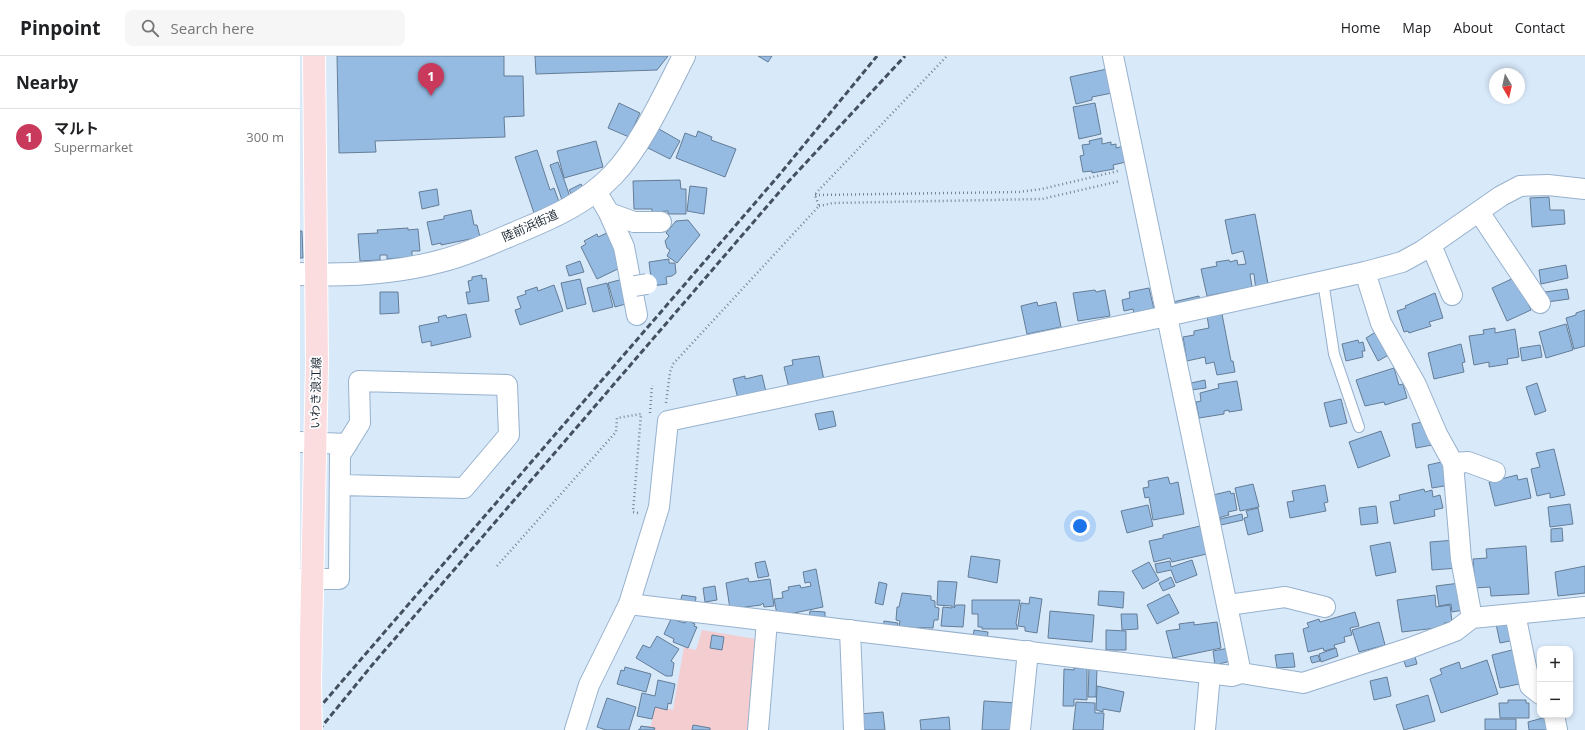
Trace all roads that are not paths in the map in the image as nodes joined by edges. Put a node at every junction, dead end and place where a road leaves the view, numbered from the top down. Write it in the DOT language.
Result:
graph roads {
  1 [pos="314,56"];
  2 [pos="684,56"];
  3 [pos="1113,56"];
  4 [pos="1585,189"];
  5 [pos="596,191"];
  6 [pos="1479,212"];
  7 [pos="609,213"];
  8 [pos="661,222"];
  9 [pos="1431,245"];
  10 [pos="1365,272"];
  11 [pos="308,274"];
  12 [pos="1323,281"];
  13 [pos="1452,295"];
  14 [pos="1540,303"];
  15 [pos="637,315"];
  16 [pos="1167,316"];
  17 [pos="1359,427"];
  18 [pos="300,442"];
  19 [pos="347,444"];
  20 [pos="1453,463"];
  21 [pos="1495,472"];
  22 [pos="340,485"];
  23 [pos="300,579"];
  24 [pos="629,604"];
  25 [pos="1228,605"];
  26 [pos="1325,607"];
  27 [pos="1585,607"];
  28 [pos="1516,614"];
  29 [pos="1472,618"];
  30 [pos="767,621"];
  31 [pos="850,630"];
  32 [pos="1028,651"];
  33 [pos="1240,673"];
  34 [pos="1210,674"];
  35 [pos="1537,692"];
  36 [pos="1555,718"];
  37 [pos="311,730"];
  38 [pos="575,730"];
  39 [pos="758,730"];
  40 [pos="854,730"];
  41 [pos="1020,730"];
  42 [pos="1205,730"];
  43 [pos="1557,730"];
  1 -- 11 [label="main road, いわき浪江線"];
  2 -- 5 [label="street, 陸前浜街道"];
  3 -- 16 [label="street"];
  4 -- 6 [label="street"];
  5 -- 7 [label="street"];
  5 -- 11 [label="street, 陸前浜街道"];
  6 -- 9 [label="street"];
  6 -- 14 [label="street"];
  7 -- 8 [label="street"];
  7 -- 15 [label="street"];
  9 -- 10 [label="street"];
  9 -- 13 [label="street"];
  10 -- 12 [label="street"];
  10 -- 20 [label="street"];
  11 -- 37 [label="main road, いわき浪江線, bridge"];
  12 -- 16 [label="street"];
  12 -- 17 [label="lane"];
  16 -- 24 [label="street"];
  16 -- 25 [label="street"];
  18 -- 19 [label="street"];
  19 -- 22 [label="street"];
  19 -- 22 [label="street"];
  20 -- 21 [label="street"];
  20 -- 29 [label="street"];
  22 -- 23 [label="street"];
  24 -- 30 [label="street"];
  24 -- 38 [label="street"];
  25 -- 26 [label="street"];
  25 -- 33 [label="street"];
  27 -- 28 [label="street"];
  28 -- 29 [label="street"];
  28 -- 35 [label="street"];
  29 -- 33 [label="street"];
  30 -- 31 [label="street"];
  30 -- 39 [label="street"];
  31 -- 32 [label="street"];
  31 -- 40 [label="street"];
  32 -- 34 [label="street"];
  32 -- 41 [label="street"];
  33 -- 34 [label="street"];
  34 -- 42 [label="street"];
  36 -- 43 [label="street"];
}
